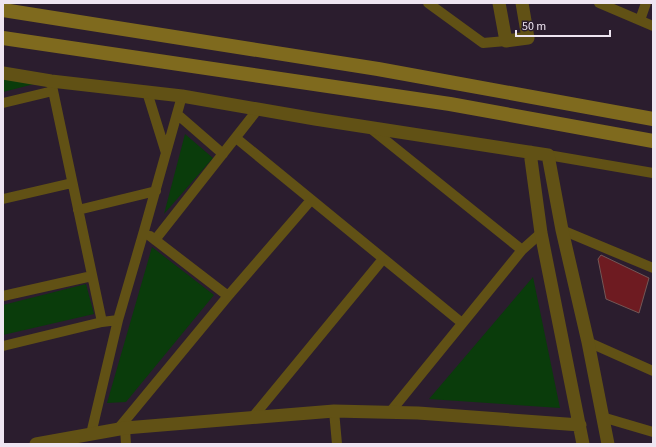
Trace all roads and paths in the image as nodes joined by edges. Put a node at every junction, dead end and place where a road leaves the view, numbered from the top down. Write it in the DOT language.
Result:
graph roads {
  1 [pos="428,3"];
  2 [pos="499,3"];
  3 [pos="522,3"];
  4 [pos="599,3"];
  5 [pos="646,3"];
  6 [pos="3,10"];
  7 [pos="640,20"];
  8 [pos="653,26"];
  9 [pos="3,38"];
  10 [pos="506,41"];
  11 [pos="3,73"];
  12 [pos="52,86"];
  13 [pos="148,92"];
  14 [pos="182,96"];
  15 [pos="3,103"];
  16 [pos="258,109"];
  17 [pos="177,114"];
  18 [pos="653,119"];
  19 [pos="369,127"];
  20 [pos="236,138"];
  21 [pos="653,141"];
  22 [pos="530,152"];
  23 [pos="166,153"];
  24 [pos="223,154"];
  25 [pos="548,155"];
  26 [pos="653,173"];
  27 [pos="72,183"];
  28 [pos="156,191"];
  29 [pos="3,199"];
  30 [pos="311,200"];
  31 [pos="78,210"];
  32 [pos="562,230"];
  33 [pos="144,231"];
  34 [pos="541,234"];
  35 [pos="155,240"];
  36 [pos="522,250"];
  37 [pos="383,259"];
  38 [pos="653,268"];
  39 [pos="92,276"];
  40 [pos="3,296"];
  41 [pos="228,296"];
  42 [pos="118,320"];
  43 [pos="102,322"];
  44 [pos="462,323"];
  45 [pos="588,342"];
  46 [pos="3,346"];
  47 [pos="653,371"];
  48 [pos="334,411"];
  49 [pos="391,411"];
  50 [pos="602,417"];
  51 [pos="252,418"];
  52 [pos="580,425"];
  53 [pos="121,429"];
  54 [pos="653,432"];
  55 [pos="91,434"];
  56 [pos="36,444"];
  57 [pos="126,444"];
  58 [pos="337,444"];
  59 [pos="583,444"];
  60 [pos="608,444"];
  1 -- 10 [label="street"];
  2 -- 10 [label="street"];
  3 -- 10 [label="street"];
  4 -- 7 [label="street"];
  5 -- 7 [label="street"];
  6 -- 18 [label="main road"];
  7 -- 8 [label="street"];
  9 -- 21 [label="main road"];
  11 -- 12 [label="street"];
  12 -- 13 [label="street"];
  12 -- 15 [label="street"];
  12 -- 27 [label="street"];
  13 -- 14 [label="street"];
  13 -- 23 [label="street"];
  14 -- 16 [label="street"];
  14 -- 17 [label="street"];
  16 -- 19 [label="street"];
  16 -- 20 [label="street"];
  17 -- 23 [label="street"];
  17 -- 24 [label="street"];
  19 -- 22 [label="street"];
  19 -- 36 [label="street"];
  20 -- 24 [label="street"];
  20 -- 30 [label="street"];
  22 -- 25 [label="street"];
  22 -- 34 [label="street"];
  23 -- 28 [label="street"];
  24 -- 35 [label="street"];
  25 -- 26 [label="street"];
  25 -- 32 [label="street"];
  27 -- 29 [label="street"];
  27 -- 31 [label="street"];
  28 -- 31 [label="street"];
  28 -- 33 [label="street"];
  30 -- 37 [label="street"];
  30 -- 41 [label="street"];
  31 -- 39 [label="street"];
  32 -- 34 [label="street"];
  32 -- 38 [label="street"];
  32 -- 45 [label="street"];
  33 -- 35 [label="street"];
  33 -- 42 [label="street"];
  34 -- 36 [label="street"];
  34 -- 52 [label="street"];
  35 -- 41 [label="street"];
  36 -- 44 [label="street"];
  37 -- 44 [label="street"];
  37 -- 51 [label="street"];
  39 -- 40 [label="street"];
  39 -- 43 [label="street"];
  41 -- 53 [label="street"];
  42 -- 43 [label="street"];
  42 -- 55 [label="street"];
  43 -- 46 [label="street"];
  44 -- 49 [label="street"];
  45 -- 47 [label="street"];
  45 -- 50 [label="street"];
  48 -- 49 [label="street"];
  48 -- 51 [label="street"];
  48 -- 58 [label="street"];
  49 -- 52 [label="street"];
  50 -- 54 [label="street"];
  50 -- 60 [label="street"];
  51 -- 53 [label="street"];
  52 -- 59 [label="street"];
  53 -- 55 [label="street"];
  53 -- 57 [label="street"];
  55 -- 56 [label="street"];
}
